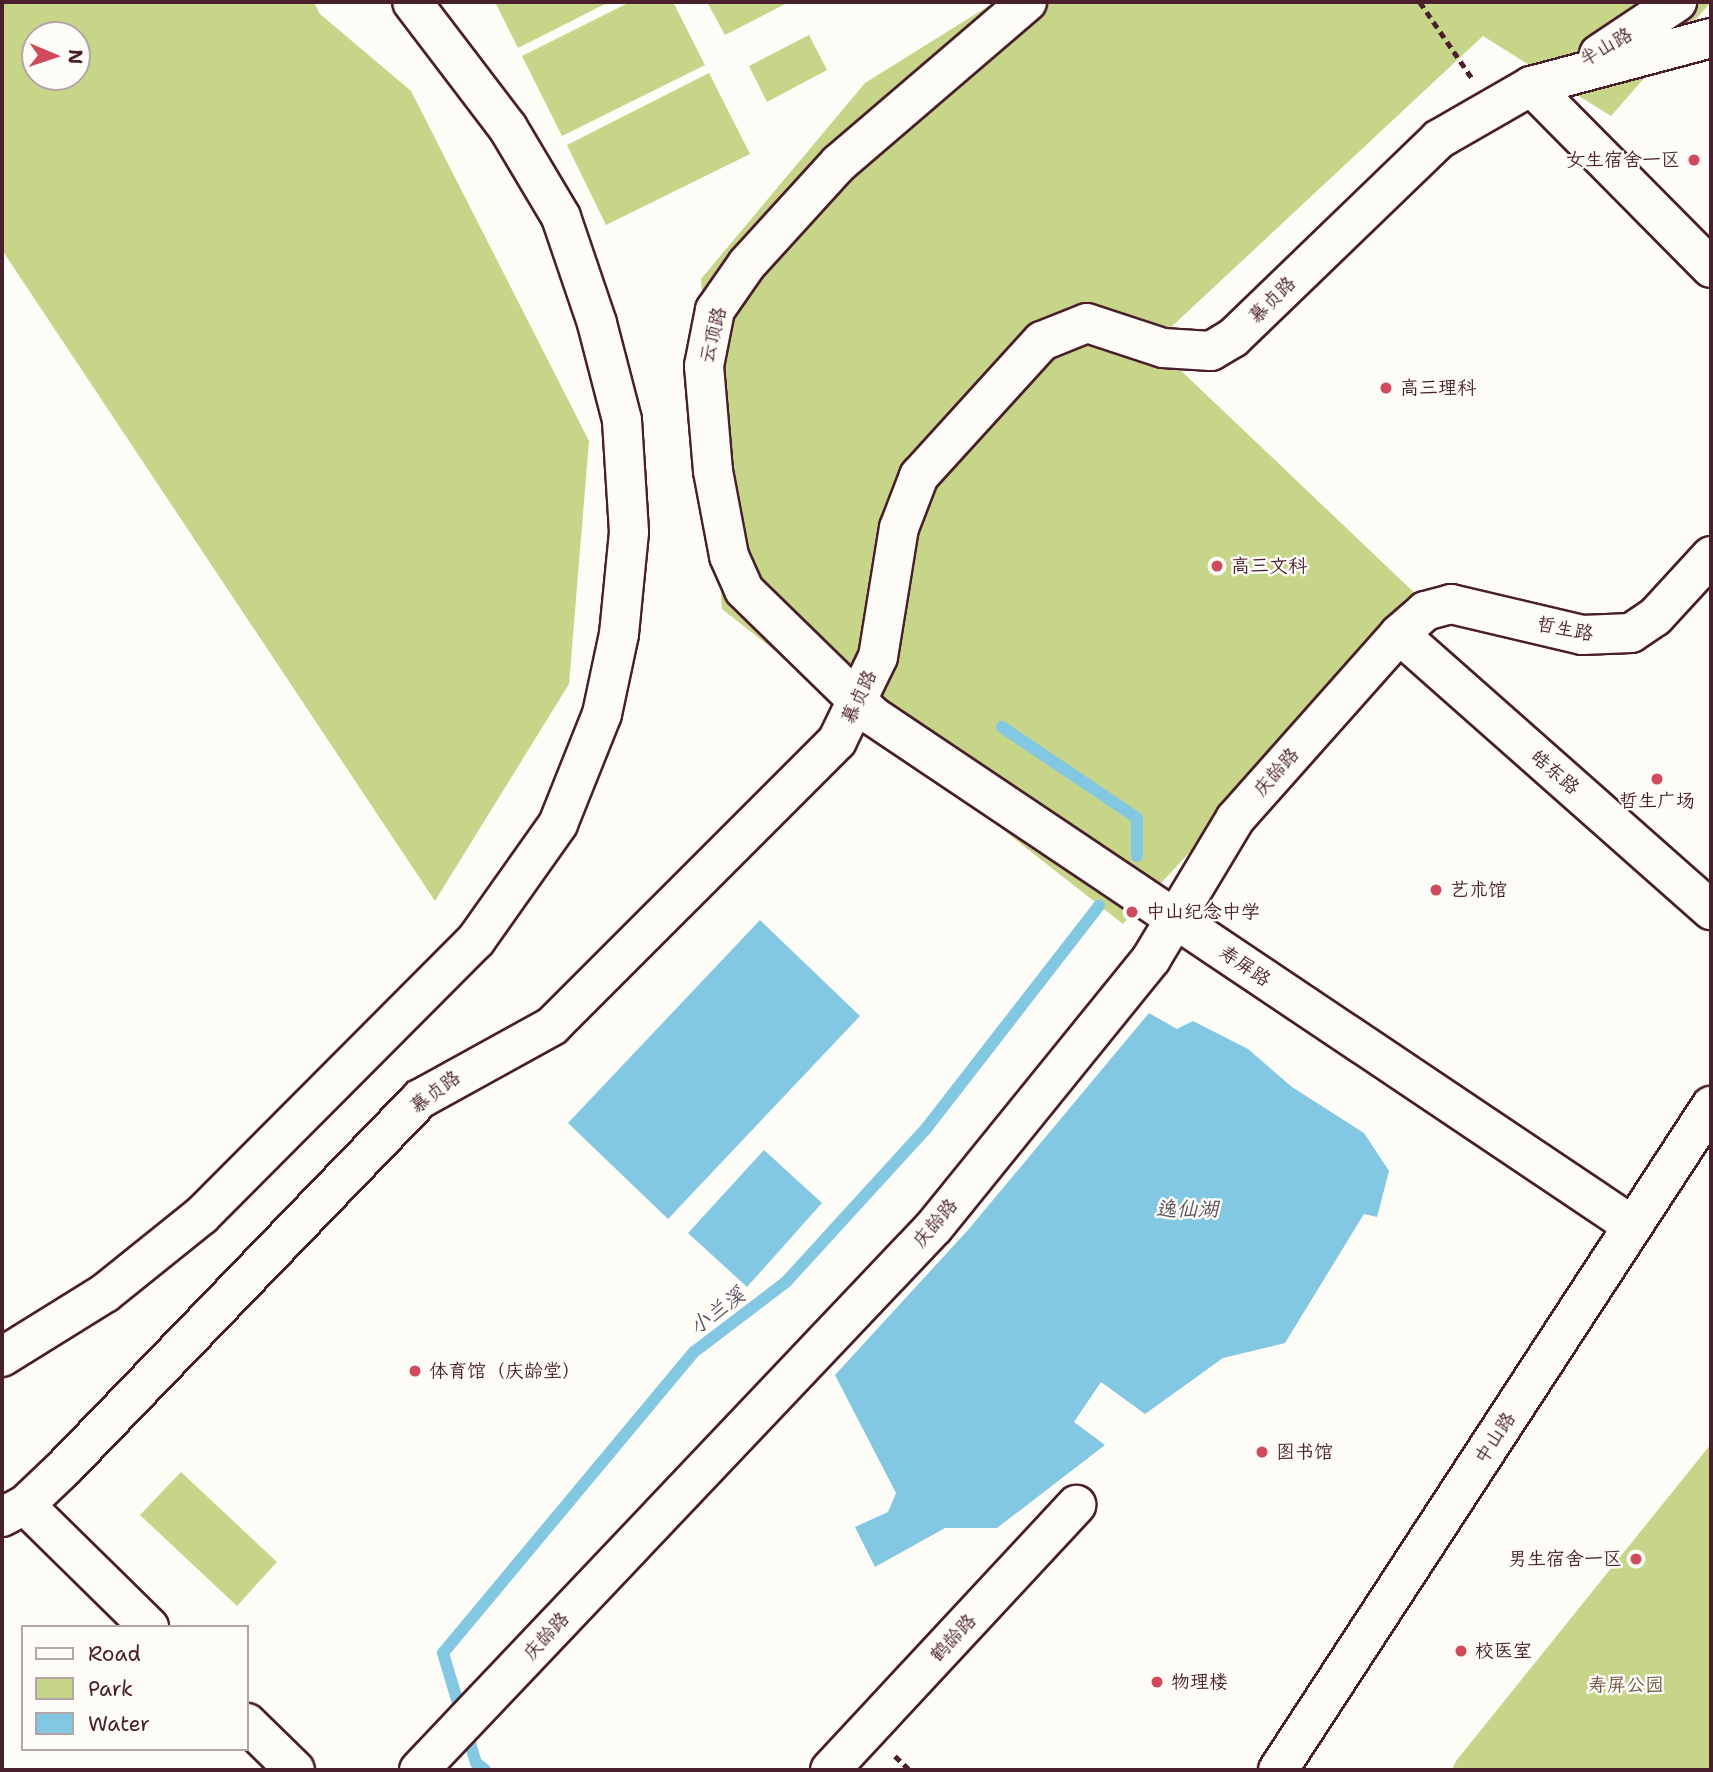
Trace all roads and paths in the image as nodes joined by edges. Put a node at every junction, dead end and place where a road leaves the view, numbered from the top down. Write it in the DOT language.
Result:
graph roads {
  1 [pos="412,2"];
  2 [pos="1027,2"];
  3 [pos="1420,2"];
  4 [pos="1677,2"];
  5 [pos="1711,37"];
  6 [pos="1531,86"];
  7 [pos="1492,107"];
  8 [pos="1711,268"];
  9 [pos="1711,556"];
  10 [pos="1399,634"];
  11 [pos="859,703"];
  12 [pos="1711,910"];
  13 [pos="1176,920"];
  14 [pos="1711,1106"];
  15 [pos="1633,1226"];
  16 [pos="2,1357"];
  17 [pos="1076,1505"];
  18 [pos="13,1511"];
  19 [pos="147,1625"];
  20 [pos="248,1724"];
  21 [pos="295,1770"];
  22 [pos="419,1770"];
  23 [pos="830,1770"];
  24 [pos="1278,1770"];
  1 -- 16 [label="street"];
  2 -- 11 [label="street, 云顶路"];
  3 -- 7 [label="path"];
  4 -- 6 [label="street, 半山路"];
  5 -- 6 [label="street, 慕贞路"];
  6 -- 7 [label="street, 慕贞路"];
  6 -- 8 [label="street"];
  7 -- 11 [label="street, 慕贞路"];
  9 -- 10 [label="street, 哲生路"];
  10 -- 12 [label="street, 皓东路"];
  10 -- 13 [label="street, 庆龄路"];
  11 -- 13 [label="street, 寿屏路"];
  11 -- 18 [label="street, 慕贞路"];
  13 -- 15 [label="street, 寿屏路"];
  13 -- 22 [label="street, 庆龄路"];
  14 -- 15 [label="street, 中山路"];
  15 -- 24 [label="street, 中山路"];
  17 -- 23 [label="street, 鹤龄路"];
  18 -- 19 [label="street"];
  20 -- 21 [label="street"];
}
